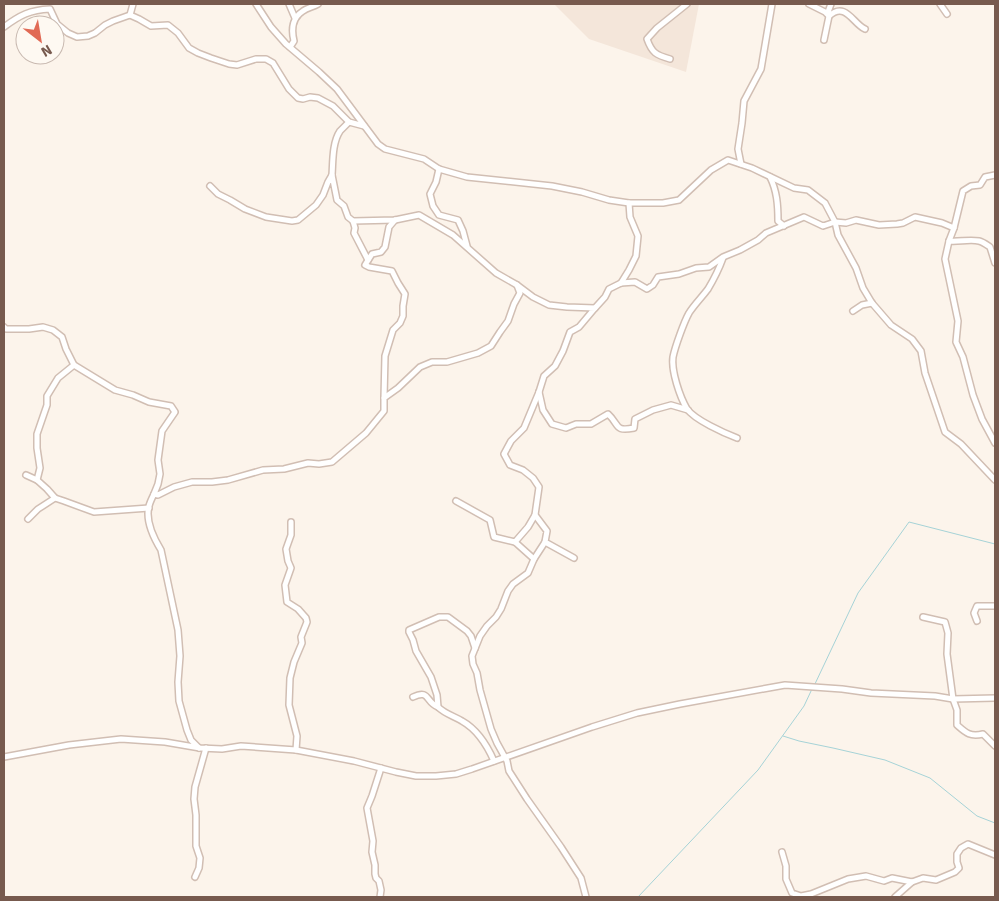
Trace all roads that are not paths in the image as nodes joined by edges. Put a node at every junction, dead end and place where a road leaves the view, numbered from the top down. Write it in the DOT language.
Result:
graph roads {
  1 [pos="133,4"];
  2 [pos="256,4"];
  3 [pos="289,4"];
  4 [pos="318,4"];
  5 [pos="687,4"];
  6 [pos="772,4"];
  7 [pos="808,4"];
  8 [pos="831,4"];
  9 [pos="940,4"];
  10 [pos="947,14"];
  11 [pos="130,15"];
  12 [pos="829,16"];
  13 [pos="295,18"];
  14 [pos="4,27"];
  15 [pos="865,29"];
  16 [pos="824,40"];
  17 [pos="290,47"];
  18 [pos="670,59"];
  19 [pos="349,122"];
  20 [pos="364,126"];
  21 [pos="742,164"];
  22 [pos="439,169"];
  23 [pos="995,175"];
  24 [pos="332,176"];
  25 [pos="770,176"];
  26 [pos="210,186"];
  27 [pos="629,203"];
  28 [pos="395,220"];
  29 [pos="353,221"];
  30 [pos="835,222"];
  31 [pos="784,226"];
  32 [pos="954,228"];
  33 [pos="949,241"];
  34 [pos="467,247"];
  35 [pos="723,257"];
  36 [pos="368,260"];
  37 [pos="995,263"];
  38 [pos="621,283"];
  39 [pos="517,285"];
  40 [pos="872,303"];
  41 [pos="595,308"];
  42 [pos="853,311"];
  43 [pos="4,327"];
  44 [pos="74,365"];
  45 [pos="539,392"];
  46 [pos="384,398"];
  47 [pos="688,410"];
  48 [pos="737,438"];
  49 [pos="995,443"];
  50 [pos="28,476"];
  51 [pos="37,478"];
  52 [pos="995,480"];
  53 [pos="154,494"];
  54 [pos="55,498"];
  55 [pos="456,500"];
  56 [pos="148,508"];
  57 [pos="535,515"];
  58 [pos="28,519"];
  59 [pos="291,522"];
  60 [pos="515,542"];
  61 [pos="545,542"];
  62 [pos="574,558"];
  63 [pos="534,559"];
  64 [pos="995,606"];
  65 [pos="923,618"];
  66 [pos="977,621"];
  67 [pos="476,648"];
  68 [pos="413,697"];
  69 [pos="995,698"];
  70 [pos="953,699"];
  71 [pos="438,708"];
  72 [pos="995,746"];
  73 [pos="203,748"];
  74 [pos="296,750"];
  75 [pos="4,757"];
  76 [pos="505,757"];
  77 [pos="494,761"];
  78 [pos="381,768"];
  79 [pos="782,852"];
  80 [pos="995,855"];
  81 [pos="195,877"];
  82 [pos="912,882"];
  83 [pos="380,897"];
  84 [pos="586,897"];
  85 [pos="895,897"];
  1 -- 11 [label="street"];
  2 -- 17 [label="street"];
  3 -- 13 [label="street"];
  4 -- 13 [label="street"];
  5 -- 18 [label="street"];
  6 -- 21 [label="street"];
  7 -- 12 [label="street"];
  8 -- 12 [label="street"];
  9 -- 10 [label="street"];
  11 -- 14 [label="street"];
  11 -- 19 [label="street"];
  12 -- 15 [label="street"];
  12 -- 16 [label="street"];
  13 -- 17 [label="street"];
  17 -- 20 [label="street"];
  19 -- 20 [label="street"];
  19 -- 24 [label="street"];
  20 -- 22 [label="street"];
  21 -- 25 [label="street"];
  21 -- 27 [label="street"];
  22 -- 27 [label="street"];
  22 -- 34 [label="street"];
  23 -- 32 [label="street"];
  24 -- 26 [label="street"];
  24 -- 29 [label="street"];
  25 -- 30 [label="street"];
  25 -- 31 [label="street"];
  27 -- 38 [label="street"];
  28 -- 29 [label="street"];
  28 -- 34 [label="street"];
  28 -- 36 [label="street"];
  29 -- 36 [label="street"];
  30 -- 31 [label="street"];
  30 -- 32 [label="street"];
  30 -- 40 [label="street"];
  31 -- 35 [label="street"];
  32 -- 33 [label="street"];
  33 -- 37 [label="street"];
  33 -- 49 [label="street"];
  34 -- 39 [label="street"];
  35 -- 38 [label="street"];
  35 -- 47 [label="street"];
  36 -- 46 [label="street"];
  38 -- 41 [label="street"];
  39 -- 41 [label="street"];
  39 -- 46 [label="street"];
  40 -- 42 [label="street"];
  40 -- 52 [label="street"];
  41 -- 45 [label="street"];
  43 -- 44 [label="street"];
  44 -- 51 [label="street"];
  44 -- 53 [label="street"];
  45 -- 47 [label="street"];
  45 -- 57 [label="street"];
  46 -- 53 [label="street"];
  47 -- 48 [label="street"];
  50 -- 51 [label="street"];
  51 -- 54 [label="street"];
  53 -- 56 [label="street"];
  54 -- 56 [label="street"];
  54 -- 58 [label="street"];
  55 -- 60 [label="street"];
  56 -- 73 [label="street"];
  57 -- 60 [label="street"];
  57 -- 61 [label="street"];
  59 -- 74 [label="street"];
  60 -- 63 [label="street"];
  61 -- 62 [label="street"];
  61 -- 63 [label="street"];
  63 -- 67 [label="street"];
  64 -- 66 [label="street"];
  65 -- 70 [label="street"];
  67 -- 71 [label="street"];
  67 -- 76 [label="street"];
  68 -- 71 [label="street"];
  69 -- 70 [label="street"];
  70 -- 72 [label="street"];
  70 -- 76 [label="street"];
  71 -- 77 [label="street"];
  73 -- 74 [label="street"];
  73 -- 75 [label="street"];
  73 -- 81 [label="street"];
  74 -- 78 [label="street"];
  76 -- 77 [label="street"];
  76 -- 84 [label="street"];
  77 -- 78 [label="street"];
  78 -- 83 [label="street"];
  79 -- 82 [label="street"];
  80 -- 82 [label="street"];
  82 -- 85 [label="street"];
}
